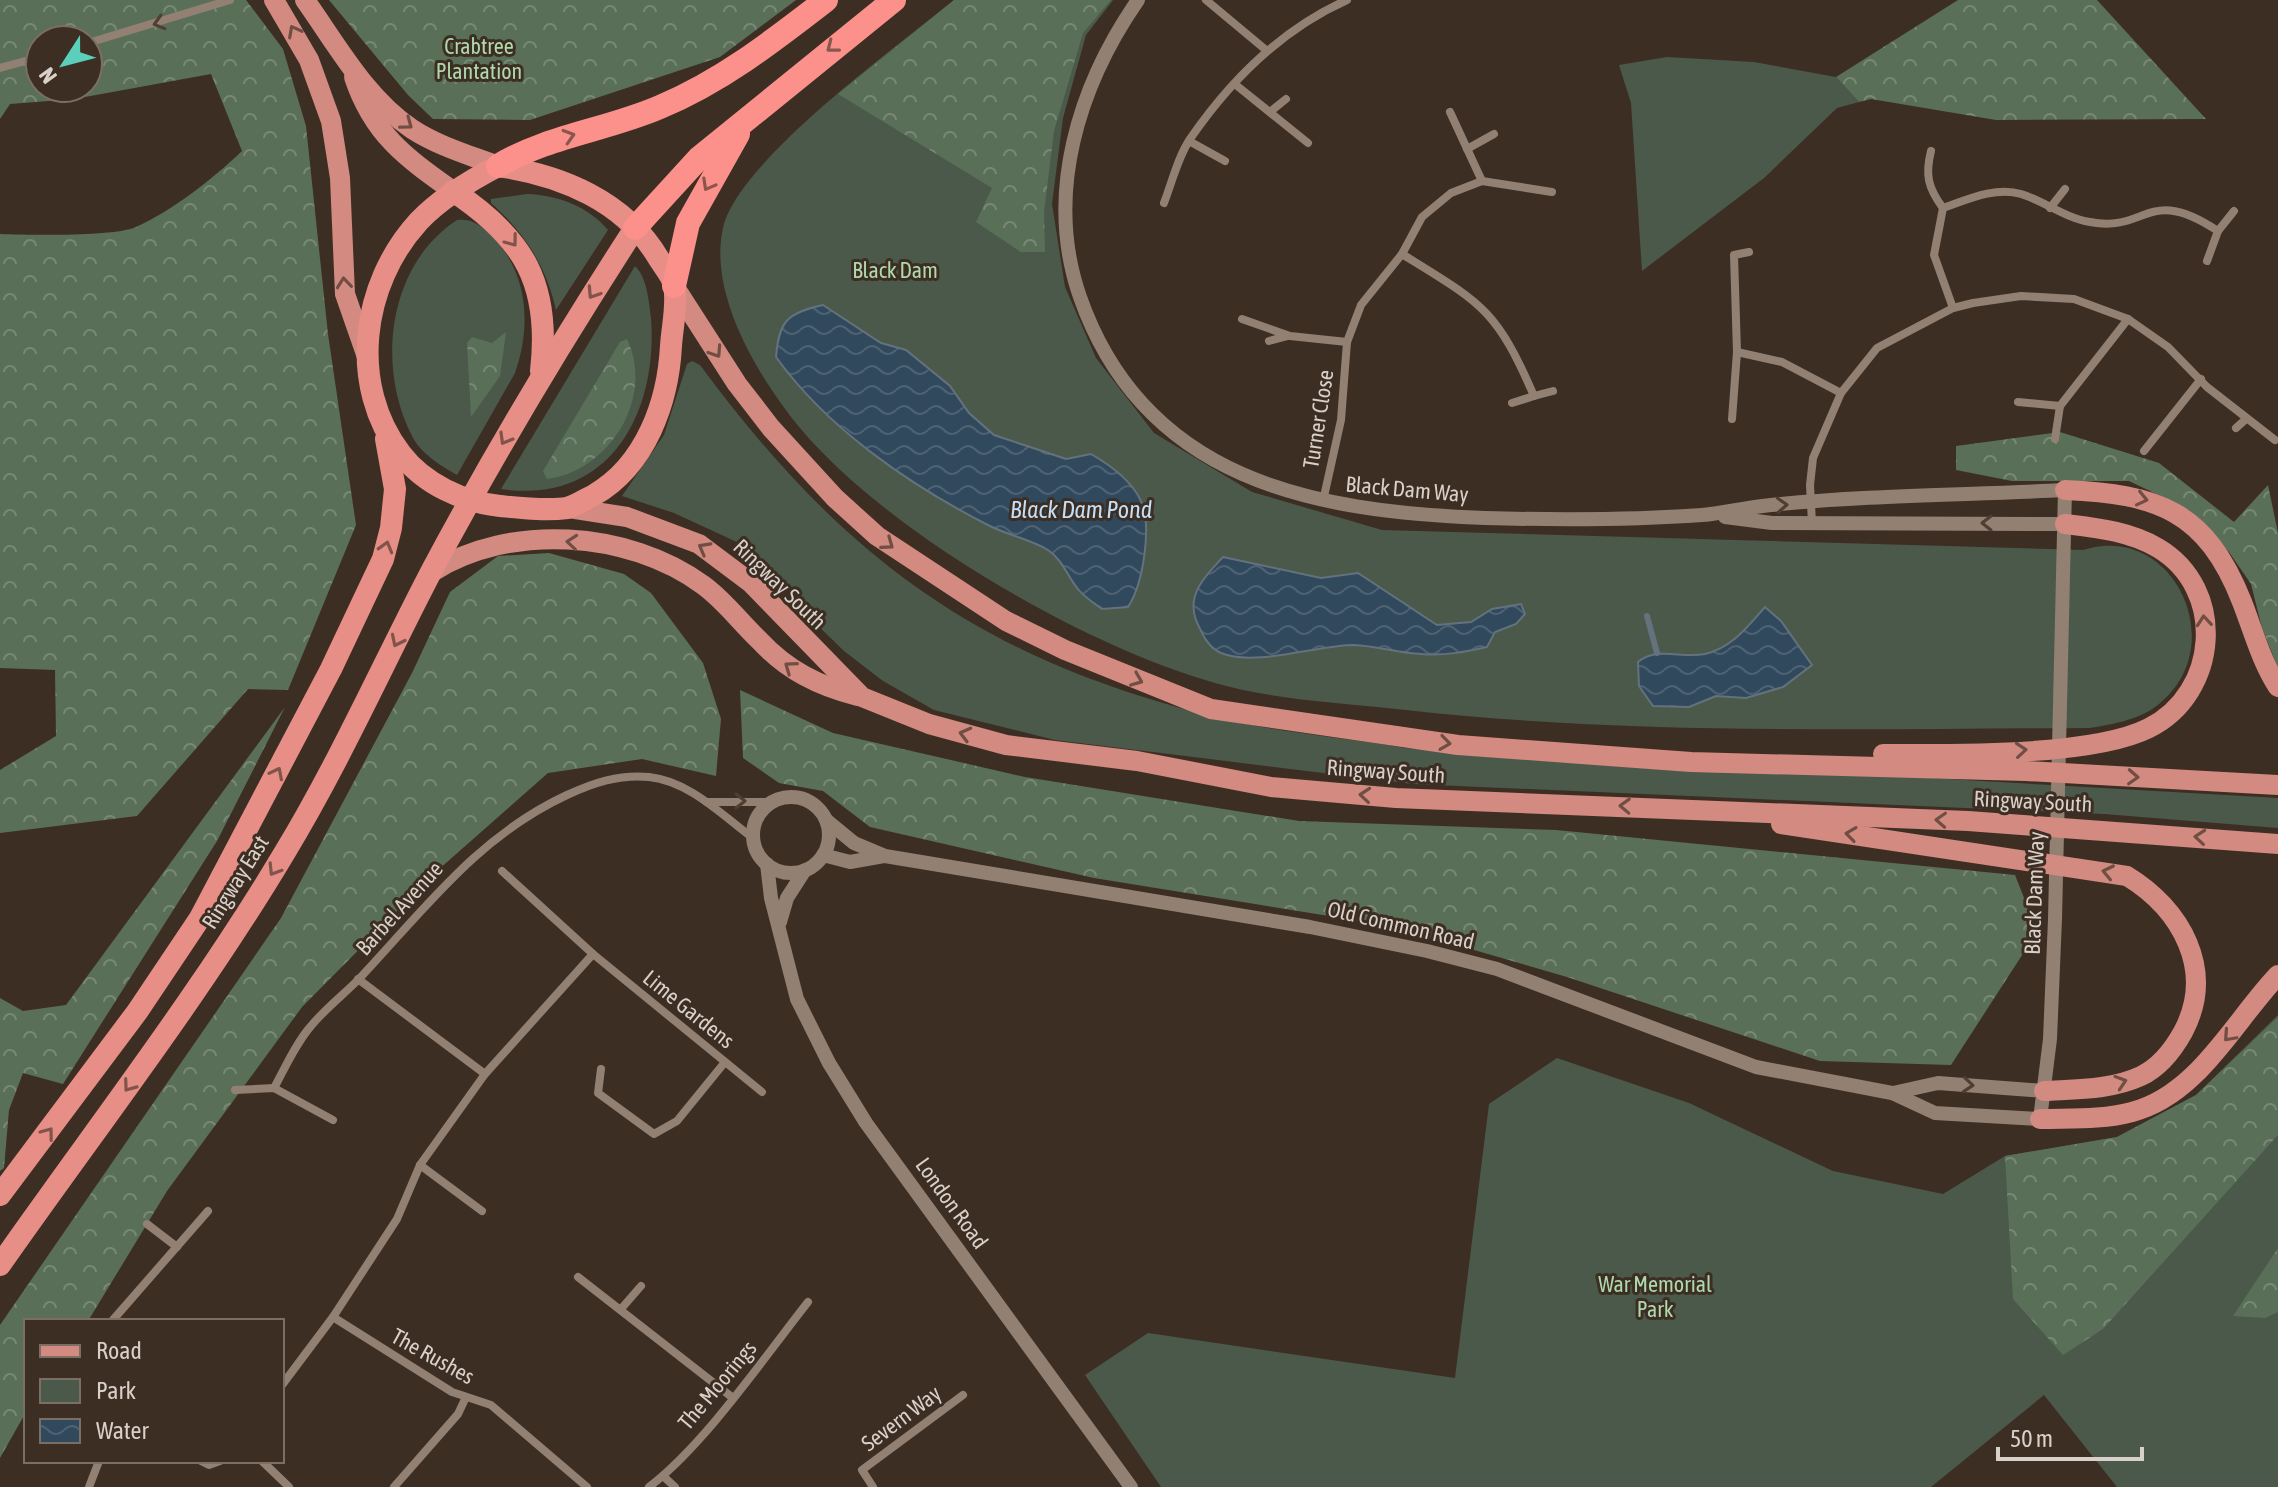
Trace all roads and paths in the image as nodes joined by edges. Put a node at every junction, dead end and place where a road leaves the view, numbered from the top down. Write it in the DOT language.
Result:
graph roads {
  1 [pos="230,0"];
  2 [pos="274,0"];
  3 [pos="305,0"];
  4 [pos="826,0"];
  5 [pos="894,0"];
  6 [pos="1138,0"];
  7 [pos="1206,0"];
  8 [pos="1347,0"];
  9 [pos="1332,3"];
  10 [pos="104,38"];
  11 [pos="1266,50"];
  12 [pos="24,61"];
  13 [pos="0,68"];
  14 [pos="351,69"];
  15 [pos="1236,85"];
  16 [pos="1286,99"];
  17 [pos="1270,112"];
  18 [pos="1450,112"];
  19 [pos="747,118"];
  20 [pos="1494,134"];
  21 [pos="1189,141"];
  22 [pos="1308,143"];
  23 [pos="1467,149"];
  24 [pos="1931,151"];
  25 [pos="1225,161"];
  26 [pos="498,166"];
  27 [pos="1482,181"];
  28 [pos="2065,189"];
  29 [pos="453,191"];
  30 [pos="1552,192"];
  31 [pos="1164,203"];
  32 [pos="1943,208"];
  33 [pos="2050,208"];
  34 [pos="2234,211"];
  35 [pos="635,228"];
  36 [pos="2218,231"];
  37 [pos="1749,252"];
  38 [pos="1402,254"];
  39 [pos="2207,261"];
  40 [pos="674,286"];
  41 [pos="1953,308"];
  42 [pos="1242,319"];
  43 [pos="2128,319"];
  44 [pos="1290,336"];
  45 [pos="1269,341"];
  46 [pos="1347,342"];
  47 [pos="1737,352"];
  48 [pos="367,357"];
  49 [pos="540,378"];
  50 [pos="2201,379"];
  51 [pos="1553,391"];
  52 [pos="1841,393"];
  53 [pos="1534,396"];
  54 [pos="2018,402"];
  55 [pos="1512,403"];
  56 [pos="2060,406"];
  57 [pos="1732,419"];
  58 [pos="2246,419"];
  59 [pos="383,428"];
  60 [pos="2236,428"];
  61 [pos="2055,439"];
  62 [pos="2275,440"];
  63 [pos="2144,451"];
  64 [pos="2065,490"];
  65 [pos="470,500"];
  66 [pos="1322,502"];
  67 [pos="1811,503"];
  68 [pos="569,508"];
  69 [pos="1704,515"];
  70 [pos="1812,523"];
  71 [pos="2065,524"];
  72 [pos="432,572"];
  73 [pos="2278,687"];
  74 [pos="862,697"];
  75 [pos="1691,762"];
  76 [pos="2278,785"];
  77 [pos="707,802"];
  78 [pos="772,802"];
  79 [pos="1658,807"];
  80 [pos="826,820"];
  81 [pos="753,838"];
  82 [pos="2278,844"];
  83 [pos="823,855"];
  84 [pos="885,856"];
  85 [pos="767,864"];
  86 [pos="805,870"];
  87 [pos="502,871"];
  88 [pos="780,922"];
  89 [pos="593,954"];
  90 [pos="2278,975"];
  91 [pos="358,979"];
  92 [pos="725,1062"];
  93 [pos="601,1069"];
  94 [pos="485,1074"];
  95 [pos="274,1088"];
  96 [pos="235,1090"];
  97 [pos="2044,1091"];
  98 [pos="762,1092"];
  99 [pos="1892,1093"];
  100 [pos="2040,1119"];
  101 [pos="333,1120"];
  102 [pos="420,1165"];
  103 [pos="0,1195"];
  104 [pos="208,1211"];
  105 [pos="482,1211"];
  106 [pos="147,1224"];
  107 [pos="177,1247"];
  108 [pos="0,1265"];
  109 [pos="578,1277"];
  110 [pos="641,1286"];
  111 [pos="808,1302"];
  112 [pos="621,1309"];
  113 [pos="333,1317"];
  114 [pos="114,1319"];
  115 [pos="284,1382"];
  116 [pos="963,1395"];
  117 [pos="466,1397"];
  118 [pos="733,1398"];
  119 [pos="98,1463"];
  120 [pos="264,1463"];
  121 [pos="663,1476"];
  122 [pos="89,1487"];
  123 [pos="289,1487"];
  124 [pos="394,1487"];
  125 [pos="587,1487"];
  126 [pos="649,1487"];
  127 [pos="675,1487"];
  128 [pos="873,1487"];
  129 [pos="1131,1487"];
  1 -- 10 [label="street, one-way"];
  48 -- 2 [label="main road, one-way"];
  3 -- 14 [label="main road"];
  26 -- 4 [label="highway, one-way"];
  5 -- 19 [label="highway, one-way"];
  6 -- 66 [label="street, Black Dam Way"];
  7 -- 11 [label="street"];
  8 -- 9 [label="street"];
  9 -- 11 [label="street"];
  11 -- 15 [label="street"];
  12 -- 13 [label="street"];
  14 -- 26 [label="main road, one-way"];
  14 -- 29 [label="main road"];
  15 -- 17 [label="street"];
  15 -- 21 [label="street"];
  16 -- 17 [label="street"];
  17 -- 22 [label="street"];
  18 -- 23 [label="street"];
  19 -- 35 [label="highway"];
  19 -- 40 [label="highway, one-way"];
  20 -- 23 [label="street"];
  21 -- 25 [label="street"];
  21 -- 31 [label="street"];
  23 -- 27 [label="street"];
  24 -- 32 [label="street"];
  26 -- 29 [label="highway"];
  26 -- 35 [label="highway"];
  27 -- 30 [label="street"];
  27 -- 38 [label="street, Turner Close"];
  28 -- 33 [label="street"];
  29 -- 48 [label="highway"];
  29 -- 49 [label="highway, one-way"];
  32 -- 33 [label="street"];
  32 -- 41 [label="street"];
  33 -- 36 [label="street"];
  34 -- 36 [label="street"];
  35 -- 40 [label="highway"];
  35 -- 49 [label="highway, Ringway East, one-way"];
  36 -- 39 [label="street"];
  37 -- 47 [label="street"];
  38 -- 46 [label="street, Turner Close"];
  38 -- 53 [label="street"];
  40 -- 68 [label="highway"];
  40 -- 75 [label="main road, Ringway South, one-way"];
  41 -- 43 [label="street"];
  41 -- 52 [label="street"];
  42 -- 44 [label="street, Turner Close"];
  43 -- 50 [label="street"];
  43 -- 56 [label="street"];
  44 -- 45 [label="street, Turner Close"];
  44 -- 46 [label="street, Turner Close"];
  46 -- 66 [label="street, Turner Close"];
  47 -- 52 [label="street"];
  47 -- 57 [label="street"];
  48 -- 59 [label="highway"];
  49 -- 65 [label="highway, Ringway East, one-way"];
  50 -- 58 [label="street"];
  50 -- 63 [label="street"];
  51 -- 53 [label="street"];
  52 -- 67 [label="street"];
  53 -- 55 [label="street"];
  54 -- 56 [label="street"];
  56 -- 61 [label="street"];
  58 -- 60 [label="street"];
  58 -- 62 [label="street"];
  59 -- 65 [label="highway"];
  103 -- 59 [label="highway, Ringway East, one-way"];
  64 -- 67 [label="street, Black Dam Way"];
  64 -- 71 [label="street, Black Dam Way"];
  64 -- 73 [label="main road, one-way"];
  65 -- 68 [label="highway"];
  65 -- 72 [label="highway, Ringway East"];
  66 -- 69 [label="street, Black Dam Way"];
  69 -- 67 [label="street, Black Dam Way, one-way"];
  67 -- 70 [label="street"];
  74 -- 68 [label="main road, Ringway South, one-way"];
  69 -- 70 [label="street, Black Dam Way"];
  71 -- 70 [label="street, Black Dam Way, one-way"];
  75 -- 71 [label="main road, one-way"];
  71 -- 97 [label="street, Black Dam Way"];
  74 -- 72 [label="main road, one-way"];
  72 -- 108 [label="highway, Ringway East, one-way"];
  79 -- 74 [label="main road, Ringway South, one-way"];
  75 -- 76 [label="main road, Ringway South, one-way"];
  77 -- 78 [label="street, Barbel Avenue, one-way"];
  77 -- 81 [label="street, Barbel Avenue"];
  77 -- 91 [label="street, Barbel Avenue"];
  78 -- 80 [label="street"];
  78 -- 81 [label="street"];
  82 -- 79 [label="main road, Ringway South, one-way"];
  97 -- 79 [label="main road, one-way"];
  80 -- 83 [label="street"];
  80 -- 84 [label="street, Old Common Road"];
  81 -- 85 [label="street"];
  83 -- 84 [label="street, Old Common Road"];
  83 -- 86 [label="street"];
  84 -- 99 [label="street, Old Common Road"];
  85 -- 86 [label="street"];
  85 -- 88 [label="street, London Road"];
  86 -- 88 [label="street"];
  87 -- 89 [label="street, Lime Gardens"];
  88 -- 129 [label="street, London Road"];
  89 -- 92 [label="street, Lime Gardens"];
  89 -- 94 [label="street"];
  90 -- 100 [label="main road, one-way"];
  91 -- 94 [label="street, Barbel Avenue"];
  91 -- 95 [label="street"];
  92 -- 93 [label="street"];
  92 -- 98 [label="street, Lime Gardens"];
  94 -- 102 [label="street"];
  95 -- 96 [label="street"];
  95 -- 101 [label="street"];
  99 -- 97 [label="street, Old Common Road, one-way"];
  97 -- 100 [label="street, Black Dam Way"];
  99 -- 100 [label="street, Old Common Road"];
  102 -- 105 [label="street"];
  102 -- 113 [label="street"];
  104 -- 107 [label="street"];
  106 -- 107 [label="street"];
  107 -- 114 [label="street"];
  109 -- 112 [label="street"];
  110 -- 112 [label="street"];
  111 -- 118 [label="street, The Moorings"];
  112 -- 118 [label="street"];
  113 -- 115 [label="street"];
  113 -- 117 [label="street, The Rushes"];
  116 -- 128 [label="street, Severn Way"];
  117 -- 124 [label="street"];
  117 -- 125 [label="street, The Rushes"];
  118 -- 121 [label="street, The Moorings"];
  119 -- 122 [label="street"];
  120 -- 123 [label="street"];
  121 -- 126 [label="street, The Moorings"];
  121 -- 127 [label="street"];
}
